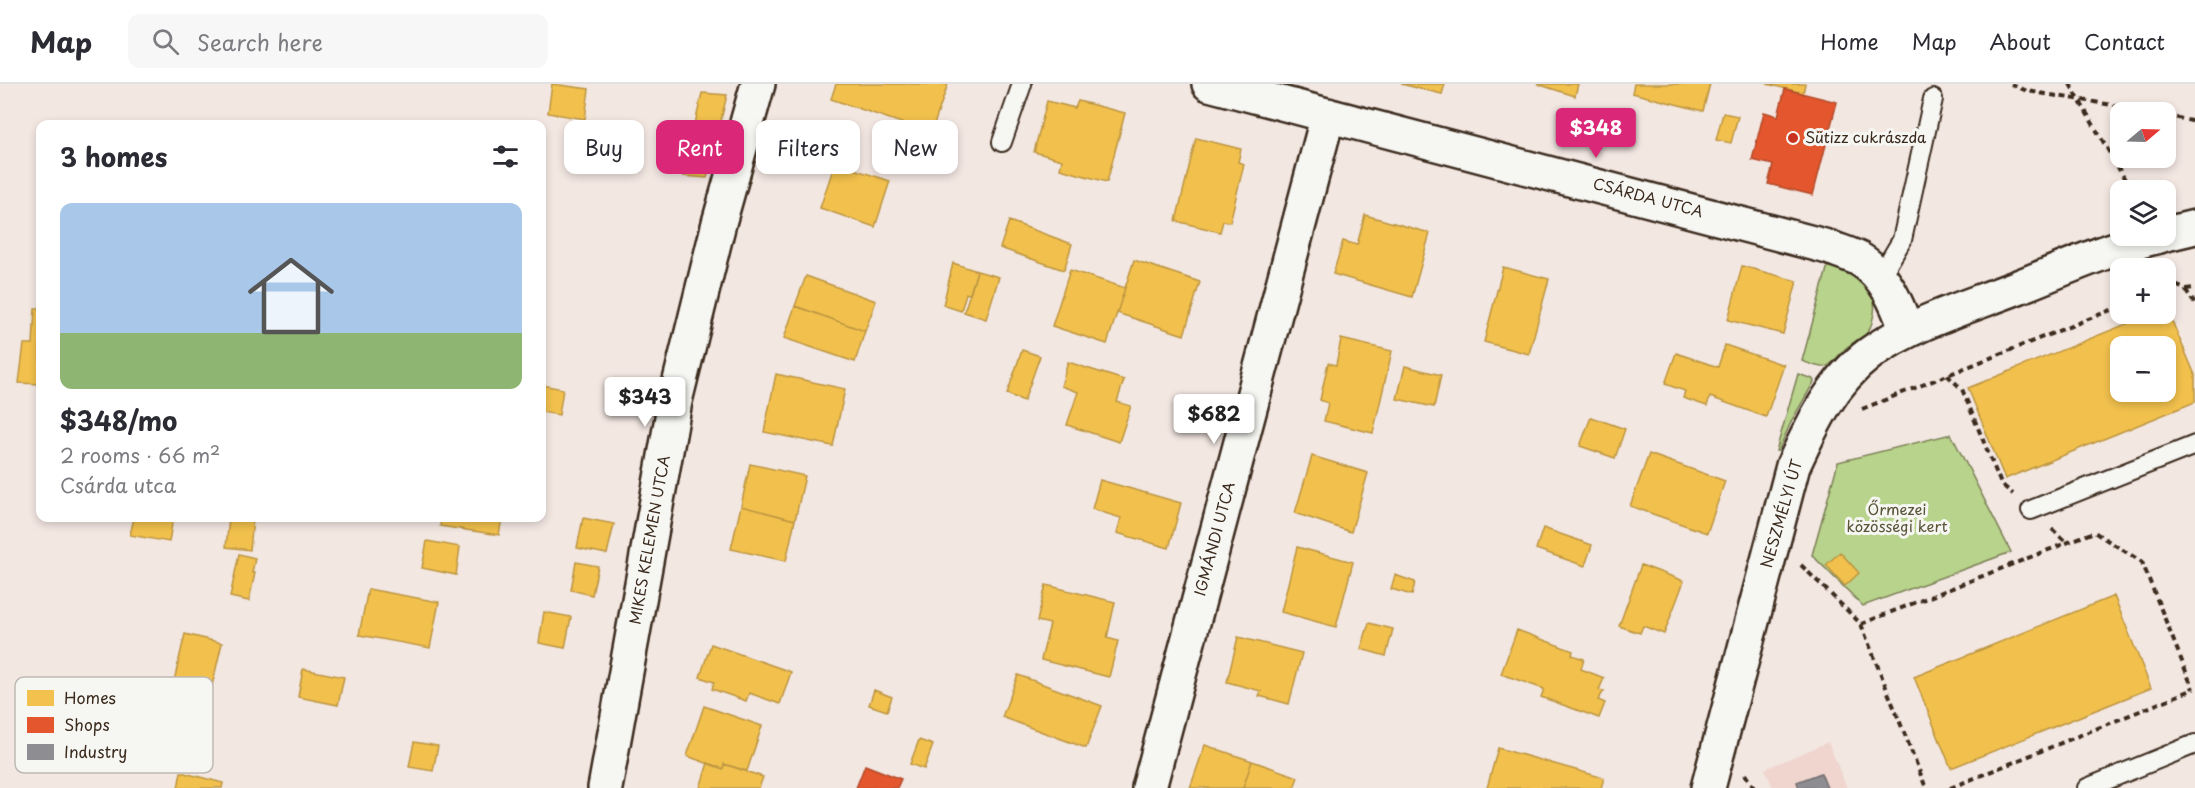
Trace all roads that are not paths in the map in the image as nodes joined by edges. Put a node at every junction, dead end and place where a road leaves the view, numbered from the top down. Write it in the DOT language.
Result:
graph roads {
  1 [pos="758,84"];
  2 [pos="1022,84"];
  3 [pos="1209,84"];
  4 [pos="1932,99"];
  5 [pos="1328,116"];
  6 [pos="1002,142"];
  7 [pos="2179,232"];
  8 [pos="1880,277"];
  9 [pos="1907,331"];
  10 [pos="2195,445"];
  11 [pos="2031,510"];
  12 [pos="2195,744"];
  13 [pos="604,788"];
  14 [pos="1149,788"];
  15 [pos="1708,788"];
  16 [pos="2087,788"];
  1 -- 13 [label="street, MIKES KELEMEN UTCA"];
  2 -- 6 [label="lane"];
  3 -- 5 [label="street, CSÁRDA UTCA"];
  4 -- 8 [label="lane"];
  5 -- 8 [label="street, CSÁRDA UTCA"];
  5 -- 14 [label="street, IGMÁNDI UTCA"];
  7 -- 9 [label="street, NESZMÉLYI ÚT"];
  8 -- 9 [label="street, CSÁRDA UTCA"];
  9 -- 15 [label="street, NESZMÉLYI ÚT"];
  10 -- 11 [label="lane"];
  12 -- 16 [label="lane"];
}
